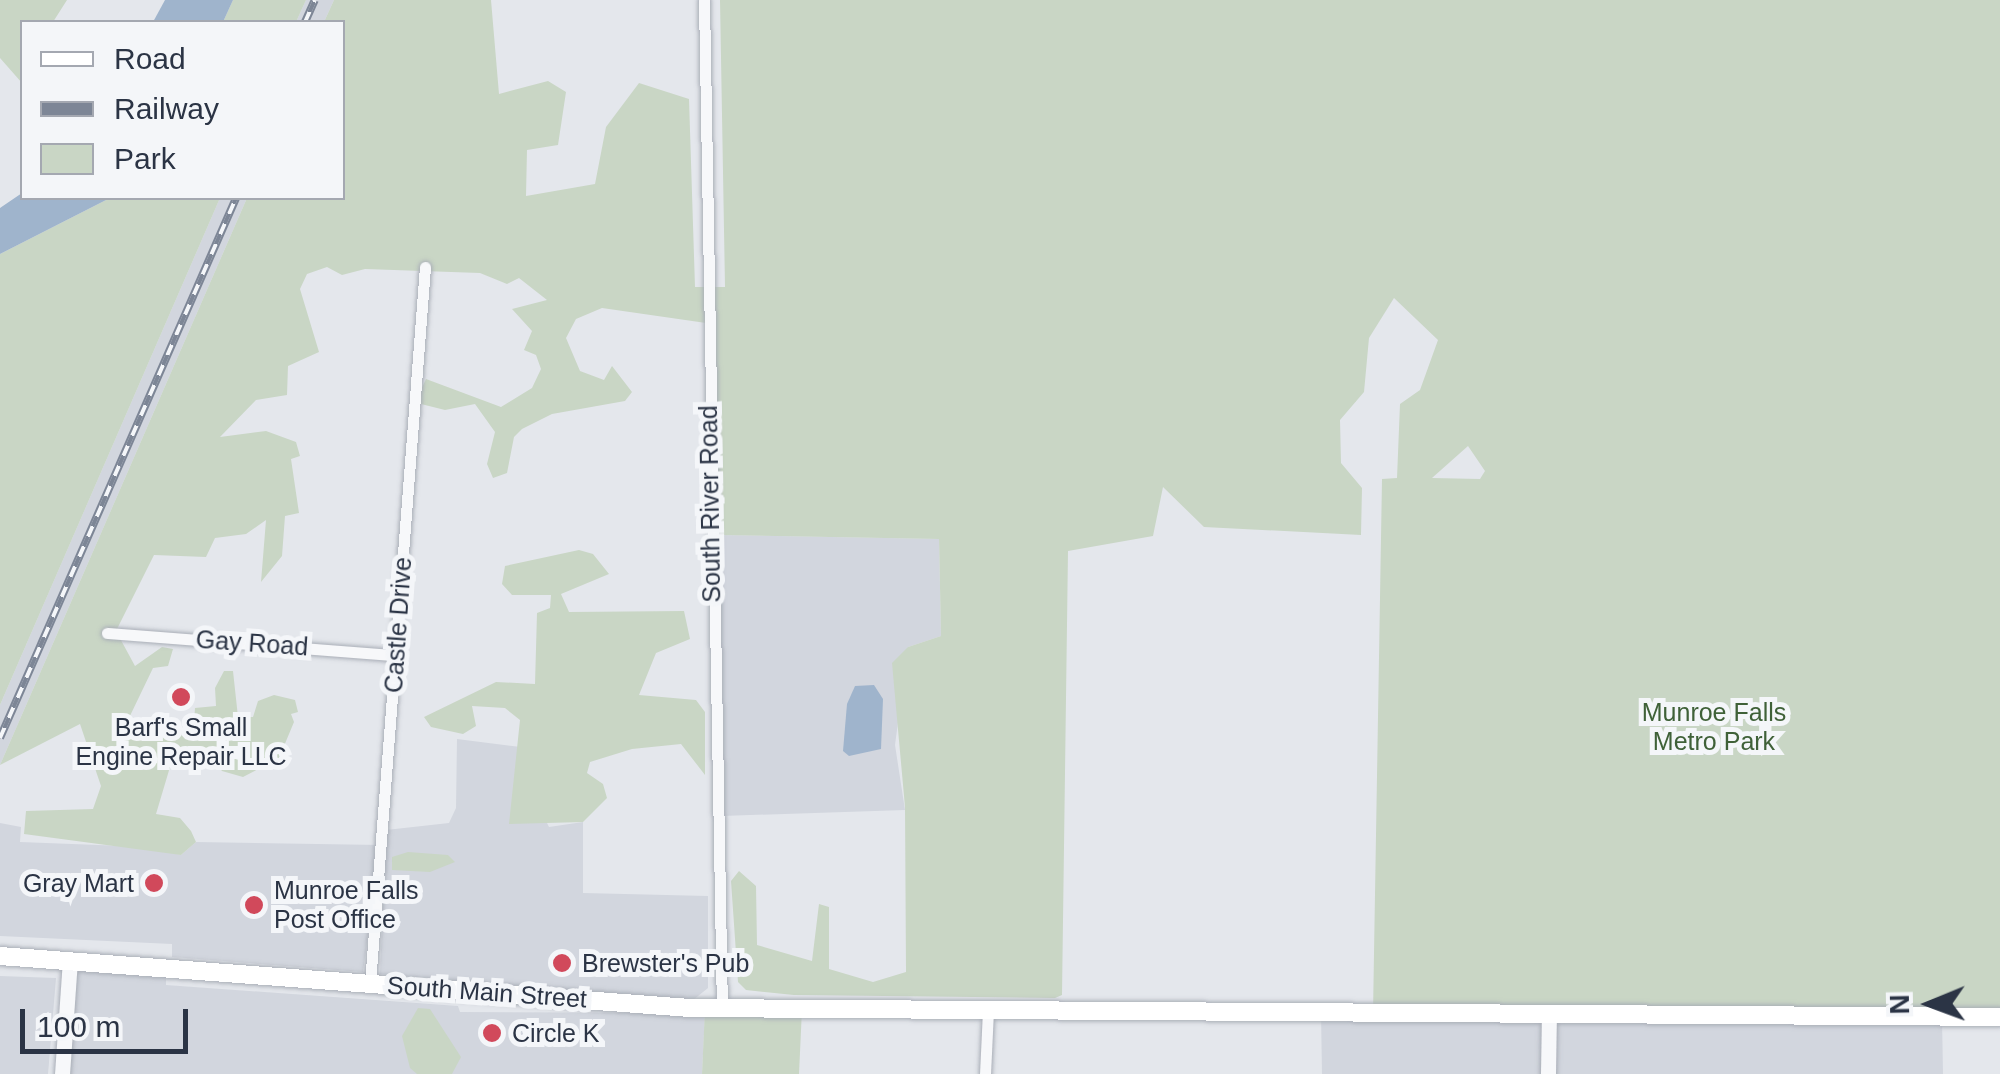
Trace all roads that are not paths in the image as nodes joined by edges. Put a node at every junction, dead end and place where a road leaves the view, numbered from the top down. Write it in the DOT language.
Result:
graph roads {
  1 [pos="704,0"];
  2 [pos="425,266"];
  3 [pos="107,633"];
  4 [pos="396,655"];
  5 [pos="0,956"];
  6 [pos="70,961"];
  7 [pos="370,983"];
  8 [pos="722,1009"];
  9 [pos="988,1010"];
  10 [pos="1548,1012"];
  11 [pos="2000,1017"];
  12 [pos="62,1074"];
  13 [pos="985,1074"];
  14 [pos="1548,1074"];
  1 -- 8 [label="street, South River Road"];
  2 -- 4 [label="street, Castle Drive"];
  3 -- 4 [label="street, Gay Road"];
  4 -- 7 [label="street, Castle Drive"];
  5 -- 6 [label="main road, South Main Street"];
  6 -- 7 [label="main road, South Main Street"];
  6 -- 12 [label="street"];
  7 -- 8 [label="main road, South Main Street"];
  8 -- 9 [label="main road, South Main Street"];
  9 -- 10 [label="main road, South Main Street"];
  9 -- 13 [label="street"];
  10 -- 11 [label="main road, South Main Street"];
  10 -- 14 [label="street"];
}
